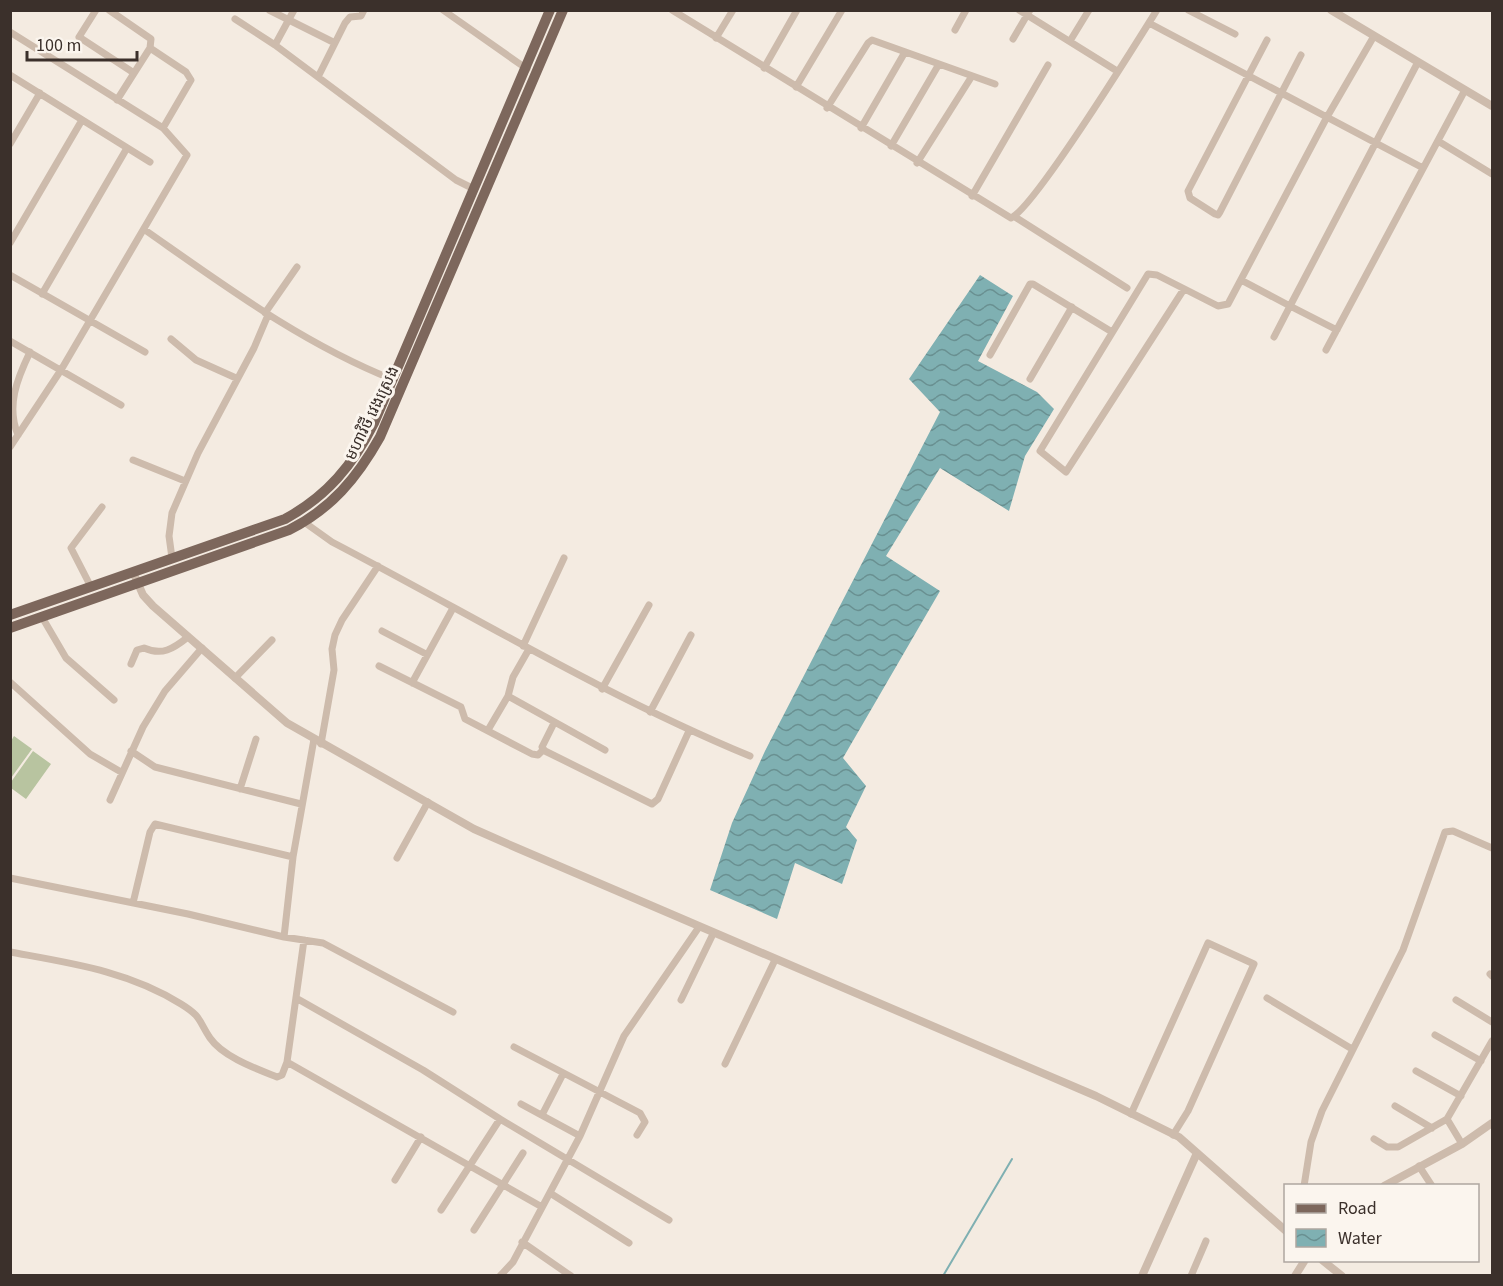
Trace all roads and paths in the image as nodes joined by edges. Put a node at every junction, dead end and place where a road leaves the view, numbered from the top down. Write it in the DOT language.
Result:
graph roads {
  1 [pos="96,10"];
  2 [pos="109,10"];
  3 [pos="269,10"];
  4 [pos="294,10"];
  5 [pos="364,10"];
  6 [pos="443,10"];
  7 [pos="550,10"];
  8 [pos="563,10"];
  9 [pos="672,10"];
  10 [pos="733,10"];
  11 [pos="797,10"];
  12 [pos="842,10"];
  13 [pos="966,10"];
  14 [pos="1019,10"];
  15 [pos="1089,10"];
  16 [pos="1157,10"];
  17 [pos="1188,10"];
  18 [pos="1331,10"];
  19 [pos="1029,13"];
  20 [pos="235,19"];
  21 [pos="289,21"];
  22 [pos="1149,23"];
  23 [pos="955,30"];
  24 [pos="10,32"];
  25 [pos="1235,34"];
  26 [pos="1374,36"];
  27 [pos="716,38"];
  28 [pos="1013,39"];
  29 [pos="1267,40"];
  30 [pos="1070,41"];
  31 [pos="333,42"];
  32 [pos="275,45"];
  33 [pos="150,48"];
  34 [pos="905,52"];
  35 [pos="1301,55"];
  36 [pos="1418,62"];
  37 [pos="939,64"];
  38 [pos="1048,65"];
  39 [pos="526,68"];
  40 [pos="764,68"];
  41 [pos="1117,71"];
  42 [pos="134,73"];
  43 [pos="537,73"];
  44 [pos="10,75"];
  45 [pos="1249,75"];
  46 [pos="972,76"];
  47 [pos="318,77"];
  48 [pos="995,84"];
  49 [pos="796,87"];
  50 [pos="1465,90"];
  51 [pos="1281,92"];
  52 [pos="40,93"];
  53 [pos="117,100"];
  54 [pos="1492,106"];
  55 [pos="827,108"];
  56 [pos="1327,117"];
  57 [pos="82,120"];
  58 [pos="163,128"];
  59 [pos="861,128"];
  60 [pos="1437,141"];
  61 [pos="1376,142"];
  62 [pos="10,144"];
  63 [pos="891,146"];
  64 [pos="128,148"];
  65 [pos="150,162"];
  66 [pos="917,163"];
  67 [pos="1423,168"];
  68 [pos="1492,174"];
  69 [pos="474,189"];
  70 [pos="972,196"];
  71 [pos="1015,217"];
  72 [pos="145,230"];
  73 [pos="10,243"];
  74 [pos="297,267"];
  75 [pos="10,275"];
  76 [pos="1241,280"];
  77 [pos="1127,288"];
  78 [pos="1184,289"];
  79 [pos="42,294"];
  80 [pos="1290,306"];
  81 [pos="1072,307"];
  82 [pos="267,314"];
  83 [pos="90,321"];
  84 [pos="1337,330"];
  85 [pos="1112,332"];
  86 [pos="1274,337"];
  87 [pos="171,339"];
  88 [pos="10,341"];
  89 [pos="1326,350"];
  90 [pos="30,352"];
  91 [pos="145,352"];
  92 [pos="990,355"];
  93 [pos="60,370"];
  94 [pos="236,378"];
  95 [pos="1030,379"];
  96 [pos="398,381"];
  97 [pos="121,405"];
  98 [pos="18,435"];
  99 [pos="10,447"];
  100 [pos="133,460"];
  101 [pos="185,481"];
  102 [pos="102,507"];
  103 [pos="304,522"];
  104 [pos="172,558"];
  105 [pos="564,558"];
  106 [pos="378,566"];
  107 [pos="133,572"];
  108 [pos="136,584"];
  109 [pos="91,587"];
  110 [pos="649,605"];
  111 [pos="453,608"];
  112 [pos="10,615"];
  113 [pos="42,616"];
  114 [pos="10,628"];
  115 [pos="382,631"];
  116 [pos="691,635"];
  117 [pos="188,637"];
  118 [pos="272,640"];
  119 [pos="526,647"];
  120 [pos="202,648"];
  121 [pos="426,654"];
  122 [pos="131,664"];
  123 [pos="380,666"];
  124 [pos="235,678"];
  125 [pos="10,682"];
  126 [pos="412,683"];
  127 [pos="602,689"];
  128 [pos="508,696"];
  129 [pos="114,700"];
  130 [pos="650,712"];
  131 [pos="554,723"];
  132 [pos="488,730"];
  133 [pos="689,731"];
  134 [pos="256,739"];
  135 [pos="318,741"];
  136 [pos="543,750"];
  137 [pos="605,750"];
  138 [pos="131,751"];
  139 [pos="750,756"];
  140 [pos="121,772"];
  141 [pos="240,789"];
  142 [pos="110,800"];
  143 [pos="429,802"];
  144 [pos="301,804"];
  145 [pos="1492,848"];
  146 [pos="293,857"];
  147 [pos="397,858"];
  148 [pos="10,878"];
  149 [pos="133,903"];
  150 [pos="699,927"];
  151 [pos="713,934"];
  152 [pos="284,937"];
  153 [pos="304,940"];
  154 [pos="10,952"];
  155 [pos="775,960"];
  156 [pos="296,998"];
  157 [pos="1267,998"];
  158 [pos="681,1000"];
  159 [pos="1456,1000"];
  160 [pos="453,1012"];
  161 [pos="1492,1022"];
  162 [pos="1435,1035"];
  163 [pos="1492,1041"];
  164 [pos="514,1047"];
  165 [pos="1352,1049"];
  166 [pos="1480,1061"];
  167 [pos="287,1062"];
  168 [pos="725,1064"];
  169 [pos="1416,1071"];
  170 [pos="563,1074"];
  171 [pos="599,1094"];
  172 [pos="1461,1096"];
  173 [pos="521,1104"];
  174 [pos="1395,1106"];
  175 [pos="1131,1114"];
  176 [pos="542,1115"];
  177 [pos="500,1119"];
  178 [pos="1448,1119"];
  179 [pos="1492,1123"];
  180 [pos="1432,1128"];
  181 [pos="637,1135"];
  182 [pos="1173,1135"];
  183 [pos="580,1136"];
  184 [pos="421,1137"];
  185 [pos="1374,1139"];
  186 [pos="1462,1144"];
  187 [pos="523,1153"];
  188 [pos="1197,1153"];
  189 [pos="567,1160"];
  190 [pos="470,1166"];
  191 [pos="1419,1166"];
  192 [pos="395,1180"];
  193 [pos="1304,1184"];
  194 [pos="1386,1184"];
  195 [pos="1431,1184"];
  196 [pos="504,1185"];
  197 [pos="550,1193"];
  198 [pos="542,1207"];
  199 [pos="441,1210"];
  200 [pos="669,1220"];
  201 [pos="1284,1226"];
  202 [pos="474,1230"];
  203 [pos="1206,1241"];
  204 [pos="522,1242"];
  205 [pos="629,1243"];
  206 [pos="1304,1262"];
  207 [pos="1325,1262"];
  208 [pos="500,1275"];
  209 [pos="571,1275"];
  210 [pos="1142,1275"];
  211 [pos="1191,1275"];
  212 [pos="1295,1275"];
  213 [pos="1342,1275"];
  1 -- 42 [label="street"];
  2 -- 33 [label="street"];
  3 -- 21 [label="street"];
  4 -- 21 [label="street"];
  5 -- 31 [label="street"];
  6 -- 39 [label="street"];
  7 -- 39 [label="main road, មហាវិថី វេងស្រេង"];
  8 -- 43 [label="main road, មហាវិថី វេងស្រេង"];
  9 -- 27 [label="street"];
  10 -- 27 [label="street"];
  11 -- 40 [label="street"];
  12 -- 49 [label="street"];
  13 -- 23 [label="street"];
  14 -- 19 [label="street"];
  15 -- 30 [label="street"];
  16 -- 22 [label="street"];
  17 -- 25 [label="street"];
  18 -- 26 [label="street"];
  19 -- 28 [label="street"];
  19 -- 30 [label="street"];
  20 -- 32 [label="street"];
  21 -- 31 [label="street"];
  21 -- 32 [label="street"];
  22 -- 41 [label="street"];
  22 -- 45 [label="street"];
  24 -- 53 [label="street"];
  26 -- 36 [label="street"];
  26 -- 56 [label="street"];
  27 -- 40 [label="street"];
  29 -- 45 [label="street"];
  30 -- 41 [label="street"];
  31 -- 47 [label="street"];
  32 -- 47 [label="street"];
  33 -- 42 [label="street"];
  33 -- 58 [label="street"];
  34 -- 37 [label="street"];
  34 -- 55 [label="street"];
  34 -- 59 [label="street"];
  35 -- 51 [label="street"];
  36 -- 50 [label="street"];
  36 -- 61 [label="street"];
  37 -- 46 [label="street"];
  37 -- 63 [label="street"];
  38 -- 70 [label="street"];
  39 -- 43 [label="street"];
  39 -- 69 [label="main road, មហាវិថី វេងស្រេង"];
  40 -- 49 [label="street"];
  41 -- 71 [label="street"];
  42 -- 53 [label="street"];
  43 -- 96 [label="main road, មហាវិថី វេងស្រេង"];
  44 -- 52 [label="street"];
  45 -- 51 [label="street"];
  45 -- 51 [label="street"];
  46 -- 48 [label="street"];
  46 -- 66 [label="street"];
  47 -- 69 [label="street"];
  49 -- 55 [label="street"];
  50 -- 54 [label="street"];
  50 -- 60 [label="street"];
  51 -- 56 [label="street"];
  52 -- 57 [label="street"];
  52 -- 62 [label="street"];
  53 -- 58 [label="street"];
  55 -- 59 [label="street"];
  56 -- 61 [label="street"];
  56 -- 76 [label="street"];
  57 -- 64 [label="street"];
  57 -- 73 [label="street"];
  58 -- 72 [label="street"];
  59 -- 63 [label="street"];
  60 -- 67 [label="street"];
  60 -- 68 [label="street"];
  61 -- 67 [label="street"];
  61 -- 80 [label="street"];
  63 -- 66 [label="street"];
  64 -- 65 [label="street"];
  64 -- 79 [label="street"];
  66 -- 70 [label="street"];
  67 -- 84 [label="street"];
  69 -- 96 [label="main road, មហាវិថី វេងស្រេង"];
  70 -- 71 [label="street"];
  71 -- 77 [label="street"];
  72 -- 82 [label="street"];
  72 -- 83 [label="street"];
  74 -- 82 [label="street"];
  75 -- 79 [label="street"];
  76 -- 78 [label="street"];
  76 -- 80 [label="street"];
  78 -- 85 [label="street"];
  78 -- 85 [label="street"];
  79 -- 83 [label="street"];
  80 -- 84 [label="street"];
  80 -- 86 [label="street"];
  81 -- 85 [label="street"];
  81 -- 92 [label="street"];
  81 -- 95 [label="street"];
  82 -- 94 [label="street"];
  82 -- 96 [label="street"];
  83 -- 91 [label="street"];
  83 -- 93 [label="street"];
  84 -- 89 [label="street"];
  87 -- 94 [label="street"];
  88 -- 90 [label="street"];
  90 -- 93 [label="street"];
  90 -- 98 [label="street"];
  93 -- 97 [label="street"];
  93 -- 98 [label="street"];
  94 -- 101 [label="street"];
  96 -- 103 [label="main road, មហាវិថី វេងស្រេង"];
  96 -- 104 [label="main road, មហាវិថី វេងស្រេង"];
  98 -- 99 [label="street"];
  100 -- 101 [label="street"];
  101 -- 104 [label="street"];
  102 -- 109 [label="street"];
  103 -- 106 [label="street"];
  103 -- 108 [label="main road, មហាវិថី វេងស្រេង"];
  104 -- 107 [label="main road, មហាវិថី វេងស្រេង"];
  105 -- 119 [label="street"];
  106 -- 111 [label="street"];
  106 -- 135 [label="street"];
  107 -- 108 [label="street"];
  107 -- 109 [label="main road, មហាវិថី វេងស្រេង"];
  108 -- 113 [label="main road, មហាវិថី វេងស្រេង"];
  108 -- 117 [label="street"];
  109 -- 112 [label="main road, មហាវិថី វេងស្រេង"];
  110 -- 127 [label="street"];
  111 -- 119 [label="street"];
  111 -- 121 [label="street"];
  113 -- 114 [label="main road, មហាវិថី វេងស្រេង"];
  113 -- 129 [label="street"];
  115 -- 121 [label="street"];
  116 -- 130 [label="street"];
  117 -- 120 [label="street"];
  117 -- 122 [label="street"];
  118 -- 124 [label="street"];
  119 -- 127 [label="street"];
  119 -- 128 [label="street"];
  120 -- 124 [label="street"];
  120 -- 138 [label="street"];
  121 -- 126 [label="street"];
  123 -- 126 [label="street"];
  124 -- 135 [label="street"];
  125 -- 140 [label="street"];
  126 -- 132 [label="street"];
  127 -- 130 [label="street"];
  128 -- 131 [label="street"];
  128 -- 132 [label="street"];
  130 -- 133 [label="street"];
  131 -- 136 [label="street"];
  131 -- 137 [label="street"];
  132 -- 136 [label="street"];
  133 -- 136 [label="street"];
  133 -- 139 [label="street"];
  134 -- 141 [label="street"];
  135 -- 143 [label="street"];
  135 -- 144 [label="street"];
  138 -- 140 [label="street"];
  138 -- 141 [label="street"];
  140 -- 142 [label="street"];
  141 -- 144 [label="street"];
  143 -- 147 [label="street"];
  143 -- 150 [label="street"];
  144 -- 146 [label="street"];
  145 -- 165 [label="street"];
  146 -- 149 [label="street"];
  146 -- 152 [label="street"];
  148 -- 149 [label="street"];
  149 -- 152 [label="street"];
  150 -- 151 [label="street"];
  150 -- 171 [label="street"];
  151 -- 155 [label="street"];
  151 -- 158 [label="street"];
  152 -- 153 [label="street"];
  153 -- 156 [label="street"];
  153 -- 160 [label="street"];
  154 -- 167 [label="street"];
  155 -- 168 [label="street"];
  155 -- 175 [label="street"];
  156 -- 167 [label="street"];
  156 -- 177 [label="street"];
  157 -- 165 [label="street"];
  159 -- 161 [label="street"];
  162 -- 166 [label="street"];
  163 -- 166 [label="street"];
  164 -- 170 [label="street"];
  165 -- 193 [label="street"];
  166 -- 172 [label="street"];
  167 -- 184 [label="street"];
  169 -- 172 [label="street"];
  170 -- 171 [label="street"];
  170 -- 176 [label="street"];
  171 -- 181 [label="street"];
  171 -- 183 [label="street"];
  172 -- 178 [label="street"];
  173 -- 176 [label="street"];
  174 -- 180 [label="street"];
  175 -- 182 [label="street"];
  175 -- 182 [label="street"];
  176 -- 183 [label="street"];
  177 -- 189 [label="street"];
  177 -- 190 [label="street"];
  178 -- 180 [label="street"];
  178 -- 186 [label="street"];
  179 -- 186 [label="street"];
  180 -- 185 [label="street"];
  182 -- 188 [label="street"];
  183 -- 189 [label="street"];
  184 -- 190 [label="street"];
  184 -- 192 [label="street"];
  186 -- 191 [label="street"];
  187 -- 196 [label="street"];
  188 -- 201 [label="street"];
  188 -- 210 [label="street"];
  189 -- 197 [label="street"];
  189 -- 200 [label="street"];
  190 -- 196 [label="street"];
  190 -- 199 [label="street"];
  191 -- 194 [label="street"];
  191 -- 195 [label="street"];
  196 -- 198 [label="street"];
  196 -- 202 [label="street"];
  197 -- 198 [label="street"];
  197 -- 205 [label="street"];
  198 -- 204 [label="street"];
  203 -- 211 [label="street"];
  204 -- 208 [label="street"];
  204 -- 209 [label="street"];
  206 -- 212 [label="street"];
  207 -- 213 [label="street"];
}
